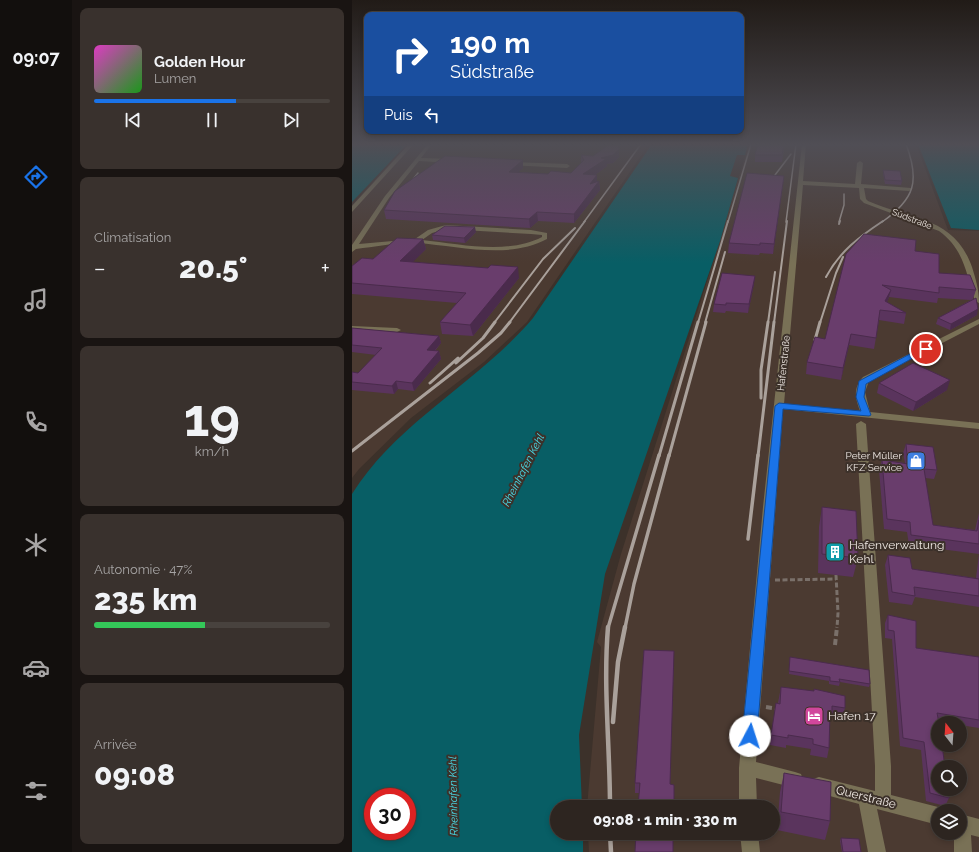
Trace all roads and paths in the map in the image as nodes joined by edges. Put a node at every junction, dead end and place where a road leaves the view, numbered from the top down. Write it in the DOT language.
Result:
graph roads {
  1 [pos="801,183"];
  2 [pos="376,184"];
  3 [pos="397,184"];
  4 [pos="816,184"];
  5 [pos="860,186"];
  6 [pos="909,189"];
  7 [pos="352,210"];
  8 [pos="417,241"];
  9 [pos="353,249"];
  10 [pos="979,300"];
  11 [pos="979,321"];
  12 [pos="352,328"];
  13 [pos="397,330"];
  14 [pos="779,406"];
  15 [pos="864,419"];
  16 [pos="979,426"];
  17 [pos="763,581"];
  18 [pos="835,645"];
  19 [pos="747,768"];
  20 [pos="866,797"];
  21 [pos="748,800"];
  22 [pos="883,801"];
  23 [pos="931,814"];
  24 [pos="749,840"];
  25 [pos="965,840"];
  26 [pos="750,852"];
  27 [pos="877,852"];
  28 [pos="963,852"];
  1 -- 14 [label="street, Hafenstraße"];
  2 -- 7 [label="street"];
  3 -- 9 [label="street"];
  4 -- 5 [label="street"];
  5 -- 6 [label="street"];
  5 -- 10 [label="street, Südstraße"];
  8 -- 8 [label="street"];
  8 -- 9 [label="street"];
  11 -- 15 [label="street"];
  12 -- 13 [label="street"];
  14 -- 15 [label="street"];
  14 -- 17 [label="street, Hafenstraße"];
  15 -- 16 [label="street"];
  15 -- 22 [label="street"];
  17 -- 18 [label="path"];
  17 -- 19 [label="street, Hafenstraße"];
  19 -- 20 [label="street, Querstraße"];
  19 -- 21 [label="street, Hafenstraße"];
  20 -- 22 [label="street, Querstraße"];
  20 -- 27 [label="street"];
  22 -- 23 [label="street, Querstraße"];
  24 -- 26 [label="street"];
  25 -- 28 [label="street"];
}
